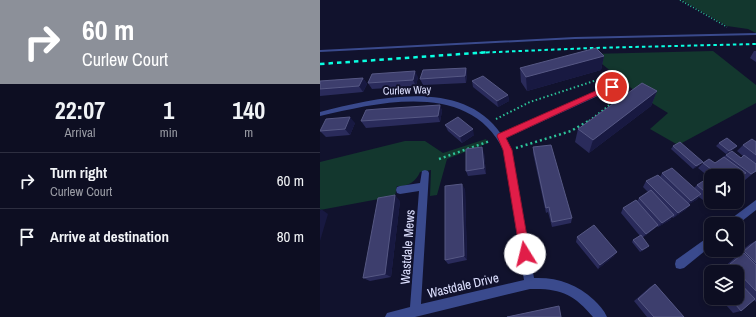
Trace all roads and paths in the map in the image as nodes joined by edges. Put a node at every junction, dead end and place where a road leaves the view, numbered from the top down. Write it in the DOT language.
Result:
graph roads {
  1 [pos="680,0"];
  2 [pos="740,34"];
  3 [pos="756,34"];
  4 [pos="320,52"];
  5 [pos="604,78"];
  6 [pos="612,87"];
  7 [pos="623,94"];
  8 [pos="320,114"];
  9 [pos="488,122"];
  10 [pos="501,136"];
  11 [pos="508,150"];
  12 [pos="439,159"];
  13 [pos="425,173"];
  14 [pos="424,186"];
  15 [pos="400,190"];
  16 [pos="756,204"];
  17 [pos="740,217"];
  18 [pos="704,245"];
  19 [pos="680,264"];
  20 [pos="530,284"];
  21 [pos="415,310"];
  22 [pos="391,317"];
  23 [pos="601,317"];
  1 -- 2 [label="path"];
  2 -- 3 [label="lane"];
  2 -- 4 [label="lane"];
  5 -- 6 [label="street"];
  5 -- 9 [label="path"];
  6 -- 7 [label="street"];
  6 -- 10 [label="street"];
  7 -- 11 [label="path"];
  8 -- 9 [label="street, Curlew Way"];
  9 -- 10 [label="street, Curlew Way"];
  10 -- 11 [label="street, Curlew Way"];
  10 -- 12 [label="path"];
  11 -- 20 [label="street, Curlew Way"];
  13 -- 14 [label="street, Wastdale Mews"];
  14 -- 15 [label="street"];
  14 -- 21 [label="street, Wastdale Mews"];
  16 -- 17 [label="street"];
  18 -- 19 [label="street"];
  20 -- 21 [label="street, Wastdale Drive"];
  20 -- 23 [label="street, Wastdale Drive"];
  21 -- 22 [label="street, Wastdale Drive"];
}
